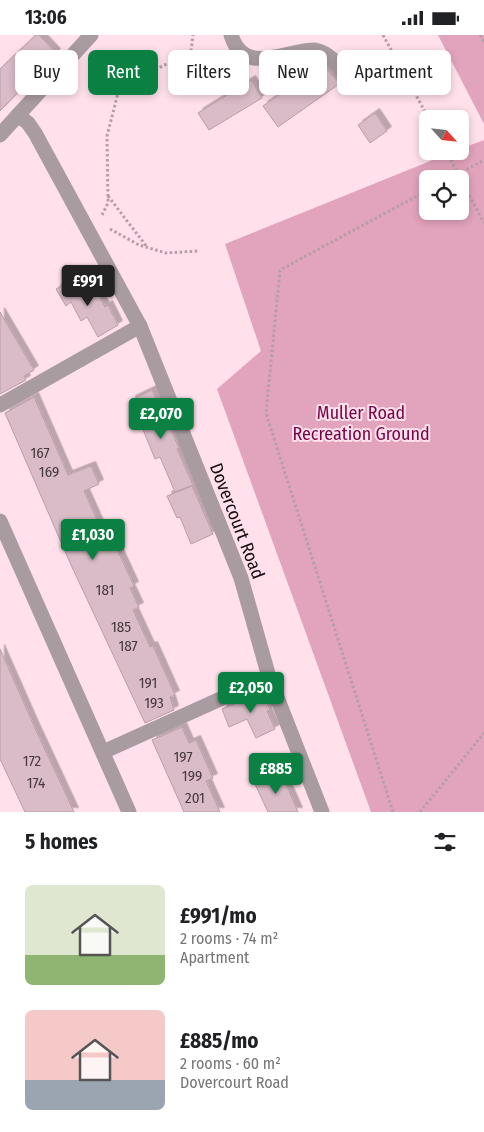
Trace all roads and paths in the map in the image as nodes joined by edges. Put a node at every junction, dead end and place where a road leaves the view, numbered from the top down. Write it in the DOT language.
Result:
graph roads {
  1 [pos="91,35"];
  2 [pos="193,35"];
  3 [pos="231,35"];
  4 [pos="383,35"];
  5 [pos="480,35"];
  6 [pos="484,42"];
  7 [pos="191,50"];
  8 [pos="240,50"];
  9 [pos="249,57"];
  10 [pos="168,63"];
  11 [pos="337,64"];
  12 [pos="424,110"];
  13 [pos="18,115"];
  14 [pos="0,135"];
  15 [pos="484,160"];
  16 [pos="465,170"];
  17 [pos="419,195"];
  18 [pos="469,195"];
  19 [pos="108,196"];
  20 [pos="484,223"];
  21 [pos="92,225"];
  22 [pos="147,248"];
  23 [pos="199,251"];
  24 [pos="140,326"];
  25 [pos="0,405"];
  26 [pos="0,521"];
  27 [pos="269,677"];
  28 [pos="484,733"];
  29 [pos="103,752"];
  30 [pos="129,812"];
  31 [pos="322,812"];
  32 [pos="393,812"];
  33 [pos="420,812"];
  1 -- 13 [label="street"];
  2 -- 7 [label="path"];
  3 -- 8 [label="street"];
  4 -- 12 [label="path"];
  5 -- 6 [label="path"];
  9 -- 11 [label="street"];
  10 -- 19 [label="path"];
  13 -- 14 [label="street"];
  13 -- 21 [label="street, Dovercourt Road"];
  15 -- 16 [label="path"];
  17 -- 32 [label="path"];
  18 -- 20 [label="path"];
  19 -- 21 [label="path"];
  19 -- 22 [label="path"];
  21 -- 22 [label="path"];
  21 -- 24 [label="street, Dovercourt Road"];
  22 -- 23 [label="path"];
  24 -- 25 [label="street"];
  24 -- 27 [label="street, Dovercourt Road"];
  26 -- 29 [label="street"];
  27 -- 29 [label="street"];
  27 -- 31 [label="street, Dovercourt Road"];
  28 -- 33 [label="path"];
  29 -- 30 [label="street"];
}
